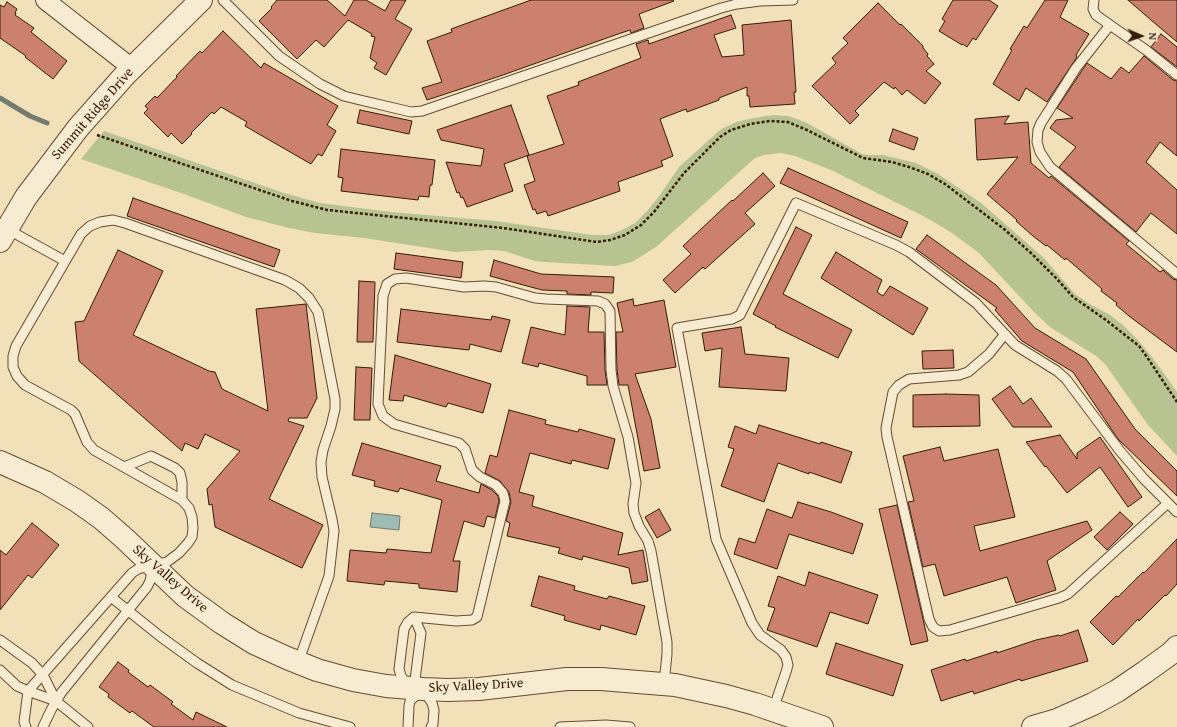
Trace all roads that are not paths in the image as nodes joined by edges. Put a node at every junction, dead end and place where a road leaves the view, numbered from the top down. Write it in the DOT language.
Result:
graph roads {
  1 [pos="45,0"];
  2 [pos="201,0"];
  3 [pos="223,0"];
  4 [pos="793,0"];
  5 [pos="1094,0"];
  6 [pos="1110,26"];
  7 [pos="132,68"];
  8 [pos="1177,75"];
  9 [pos="2,232"];
  10 [pos="65,261"];
  11 [pos="1177,274"];
  12 [pos="1005,334"];
  13 [pos="0,462"];
  14 [pos="124,467"];
  15 [pos="182,500"];
  16 [pos="1168,503"];
  17 [pos="1177,512"];
  18 [pos="154,566"];
  19 [pos="111,597"];
  20 [pos="127,611"];
  21 [pos="414,617"];
  22 [pos="0,640"];
  23 [pos="1177,647"];
  24 [pos="298,663"];
  25 [pos="0,670"];
  26 [pos="43,674"];
  27 [pos="664,684"];
  28 [pos="416,689"];
  29 [pos="28,691"];
  30 [pos="56,701"];
  31 [pos="773,710"];
  32 [pos="26,727"];
  33 [pos="43,727"];
  34 [pos="88,727"];
  35 [pos="350,727"];
  36 [pos="408,727"];
  37 [pos="431,727"];
  38 [pos="560,727"];
  39 [pos="630,727"];
  40 [pos="822,727"];
  41 [pos="1034,727"];
  1 -- 7 [label="street"];
  2 -- 7 [label="street, Summit Ridge Drive"];
  3 -- 4 [label="lane"];
  5 -- 6 [label="lane"];
  6 -- 8 [label="lane"];
  6 -- 11 [label="lane"];
  7 -- 9 [label="street, Summit Ridge Drive"];
  9 -- 10 [label="lane"];
  10 -- 14 [label="lane"];
  10 -- 24 [label="lane"];
  12 -- 16 [label="lane"];
  12 -- 16 [label="lane"];
  12 -- 31 [label="lane"];
  13 -- 18 [label="street, Sky Valley Drive"];
  14 -- 15 [label="lane"];
  14 -- 15 [label="lane"];
  15 -- 18 [label="lane"];
  16 -- 17 [label="lane"];
  18 -- 19 [label="lane"];
  18 -- 20 [label="lane"];
  18 -- 24 [label="street, Sky Valley Drive"];
  19 -- 20 [label="lane"];
  19 -- 26 [label="lane"];
  20 -- 30 [label="lane"];
  20 -- 35 [label="lane"];
  21 -- 27 [label="lane"];
  21 -- 28 [label="lane"];
  21 -- 28 [label="lane"];
  22 -- 26 [label="lane"];
  23 -- 41 [label="street"];
  24 -- 28 [label="street, Sky Valley Drive"];
  25 -- 29 [label="lane"];
  26 -- 29 [label="lane"];
  26 -- 30 [label="lane"];
  27 -- 28 [label="street, Sky Valley Drive"];
  27 -- 31 [label="street, Sky Valley Drive"];
  28 -- 36 [label="lane"];
  28 -- 37 [label="lane"];
  29 -- 30 [label="lane"];
  29 -- 32 [label="lane"];
  30 -- 33 [label="lane"];
  30 -- 34 [label="lane"];
  31 -- 40 [label="street, Sky Valley Drive"];
  38 -- 39 [label="lane"];
}
